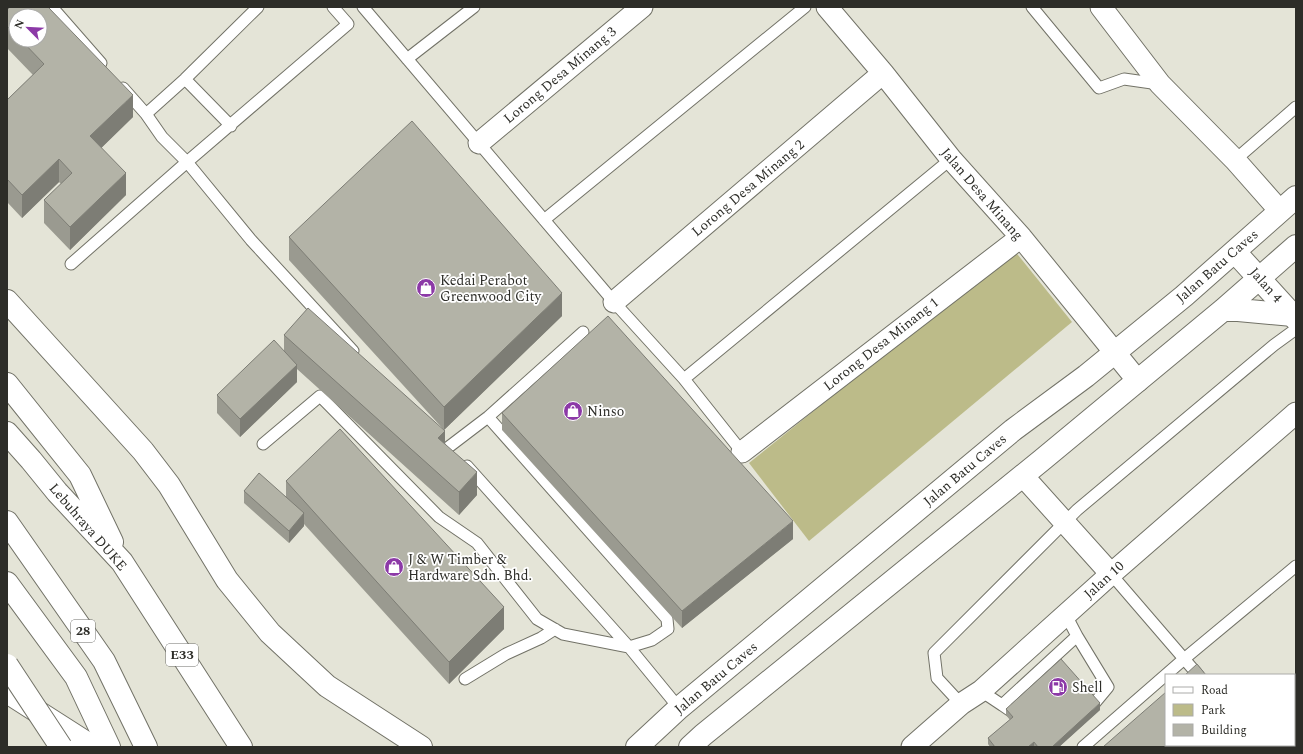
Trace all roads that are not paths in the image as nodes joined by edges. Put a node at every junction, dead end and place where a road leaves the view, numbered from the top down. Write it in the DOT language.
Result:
graph roads {
  1 [pos="52,7"];
  2 [pos="258,7"];
  3 [pos="333,7"];
  4 [pos="363,7"];
  5 [pos="474,7"];
  6 [pos="642,7"];
  7 [pos="805,7"];
  8 [pos="827,7"];
  9 [pos="1032,7"];
  10 [pos="1102,7"];
  11 [pos="407,59"];
  12 [pos="883,74"];
  13 [pos="185,79"];
  14 [pos="1160,84"];
  15 [pos="1296,107"];
  16 [pos="146,114"];
  17 [pos="231,126"];
  18 [pos="479,143"];
  19 [pos="951,160"];
  20 [pos="1235,160"];
  21 [pos="187,162"];
  22 [pos="1296,197"];
  23 [pos="1280,211"];
  24 [pos="544,220"];
  25 [pos="1020,237"];
  26 [pos="1296,246"];
  27 [pos="1235,252"];
  28 [pos="71,264"];
  29 [pos="1259,278"];
  30 [pos="7,301"];
  31 [pos="614,302"];
  32 [pos="1223,310"];
  33 [pos="1295,321"];
  34 [pos="583,332"];
  35 [pos="1115,353"];
  36 [pos="360,359"];
  37 [pos="684,379"];
  38 [pos="1138,381"];
  39 [pos="7,384"];
  40 [pos="1296,413"];
  41 [pos="488,418"];
  42 [pos="7,433"];
  43 [pos="263,444"];
  44 [pos="742,452"];
  45 [pos="1023,476"];
  46 [pos="7,522"];
  47 [pos="1064,522"];
  48 [pos="122,562"];
  49 [pos="1296,566"];
  50 [pos="1111,574"];
  51 [pos="7,583"];
  52 [pos="1066,614"];
  53 [pos="555,629"];
  54 [pos="1077,636"];
  55 [pos="629,647"];
  56 [pos="1184,659"];
  57 [pos="7,665"];
  58 [pos="1167,674"];
  59 [pos="1197,674"];
  60 [pos="1165,675"];
  61 [pos="465,679"];
  62 [pos="981,691"];
  63 [pos="7,692"];
  64 [pos="961,704"];
  65 [pos="1002,705"];
  66 [pos="679,708"];
  67 [pos="1081,719"];
  68 [pos="1028,723"];
  69 [pos="919,745"];
  70 [pos="61,747"];
  71 [pos="94,747"];
  72 [pos="108,747"];
  73 [pos="146,747"];
  74 [pos="241,747"];
  75 [pos="421,747"];
  76 [pos="637,747"];
  77 [pos="690,747"];
  78 [pos="1082,747"];
  1 -- 16 [label="lane"];
  2 -- 13 [label="lane"];
  3 -- 17 [label="lane"];
  4 -- 11 [label="lane"];
  5 -- 11 [label="lane"];
  6 -- 18 [label="street, Lorong Desa Minang 3"];
  7 -- 24 [label="lane"];
  8 -- 12 [label="street, Jalan Desa Minang"];
  9 -- 14 [label="lane"];
  10 -- 14 [label="street"];
  11 -- 18 [label="lane"];
  12 -- 19 [label="street, Jalan Desa Minang"];
  12 -- 31 [label="street, Lorong Desa Minang 2"];
  13 -- 16 [label="lane"];
  13 -- 17 [label="lane"];
  14 -- 20 [label="street"];
  15 -- 20 [label="lane"];
  16 -- 21 [label="lane"];
  17 -- 21 [label="lane"];
  18 -- 24 [label="lane"];
  19 -- 25 [label="street, Jalan Desa Minang"];
  19 -- 37 [label="lane"];
  20 -- 23 [label="street"];
  21 -- 28 [label="lane"];
  21 -- 36 [label="lane"];
  22 -- 23 [label="main road, Jalan Batu Caves"];
  23 -- 27 [label="main road, Jalan Batu Caves"];
  24 -- 31 [label="lane"];
  25 -- 35 [label="street, Jalan Desa Minang"];
  25 -- 44 [label="street, Lorong Desa Minang 1"];
  26 -- 29 [label="main road"];
  27 -- 29 [label="main road, Jalan 4"];
  27 -- 35 [label="main road, Jalan Batu Caves"];
  29 -- 32 [label="main road"];
  29 -- 33 [label="main road, Jalan 4"];
  30 -- 75 [label="main road"];
  31 -- 37 [label="lane"];
  32 -- 33 [label="main road"];
  32 -- 38 [label="main road"];
  33 -- 47 [label="lane"];
  34 -- 41 [label="lane"];
  35 -- 38 [label="street, Jalan Desa Minang"];
  35 -- 66 [label="main road, Jalan Batu Caves"];
  37 -- 44 [label="lane"];
  38 -- 45 [label="main road"];
  39 -- 48 [label="main road"];
  40 -- 50 [label="street, Jalan 10"];
  41 -- 55 [label="lane"];
  41 -- 55 [label="lane"];
  42 -- 48 [label="main road, Lebuhraya DUKE / E33"];
  43 -- 53 [label="lane"];
  45 -- 47 [label="street"];
  45 -- 77 [label="main road"];
  46 -- 73 [label="main road, 28"];
  47 -- 50 [label="street"];
  47 -- 64 [label="lane"];
  48 -- 74 [label="main road, Lebuhraya DUKE / E33"];
  49 -- 56 [label="lane"];
  50 -- 52 [label="street, Jalan 10"];
  50 -- 56 [label="lane"];
  51 -- 72 [label="main road, 28"];
  52 -- 54 [label="lane"];
  52 -- 62 [label="street, Jalan 10"];
  53 -- 55 [label="lane"];
  53 -- 61 [label="lane"];
  54 -- 65 [label="lane"];
  54 -- 67 [label="lane"];
  55 -- 66 [label="lane"];
  56 -- 58 [label="lane"];
  56 -- 59 [label="lane"];
  57 -- 70 [label="main road, bridge"];
  60 -- 78 [label="lane"];
  62 -- 64 [label="street, Jalan 10"];
  62 -- 65 [label="lane"];
  63 -- 71 [label="main road"];
  64 -- 69 [label="street, Jalan 10"];
  65 -- 68 [label="lane"];
  66 -- 76 [label="main road, Jalan Batu Caves"];
}
